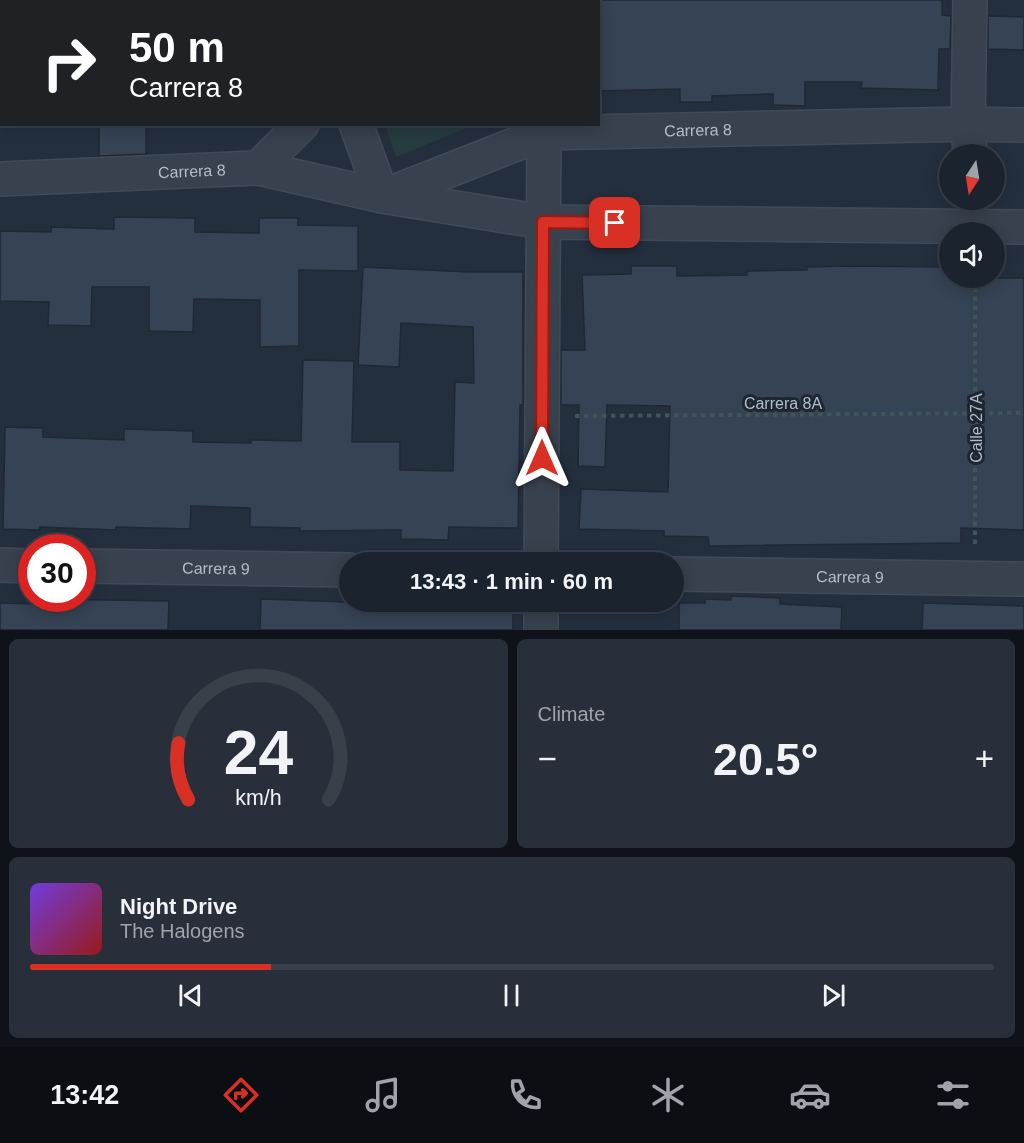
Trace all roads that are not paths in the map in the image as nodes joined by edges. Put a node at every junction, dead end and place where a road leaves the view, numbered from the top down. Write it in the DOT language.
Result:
graph roads {
  1 [pos="970,0"];
  2 [pos="1024,125"];
  3 [pos="300,126"];
  4 [pos="357,126"];
  5 [pos="544,133"];
  6 [pos="969,139"];
  7 [pos="258,168"];
  8 [pos="0,179"];
  9 [pos="382,196"];
  10 [pos="974,213"];
  11 [pos="543,222"];
  12 [pos="1024,227"];
  13 [pos="541,552"];
  14 [pos="0,565"];
  15 [pos="18,566"];
  16 [pos="96,566"];
  17 [pos="339,570"];
  18 [pos="684,574"];
  19 [pos="1024,579"];
  20 [pos="541,612"];
  21 [pos="541,630"];
  1 -- 6 [label="street"];
  2 -- 6 [label="street, Carrera 8"];
  3 -- 7 [label="street"];
  4 -- 9 [label="street"];
  5 -- 6 [label="street, Carrera 8"];
  5 -- 9 [label="street, Carrera 8"];
  5 -- 11 [label="street"];
  7 -- 8 [label="street, Carrera 8"];
  7 -- 9 [label="street, Carrera 8"];
  9 -- 11 [label="street, Carrera 8"];
  10 -- 11 [label="street, Carrera 8"];
  10 -- 12 [label="street, Carrera 8"];
  11 -- 13 [label="street"];
  14 -- 15 [label="street"];
  16 -- 17 [label="street, Carrera 9"];
  18 -- 19 [label="street, Carrera 9"];
  20 -- 21 [label="street"];
}
